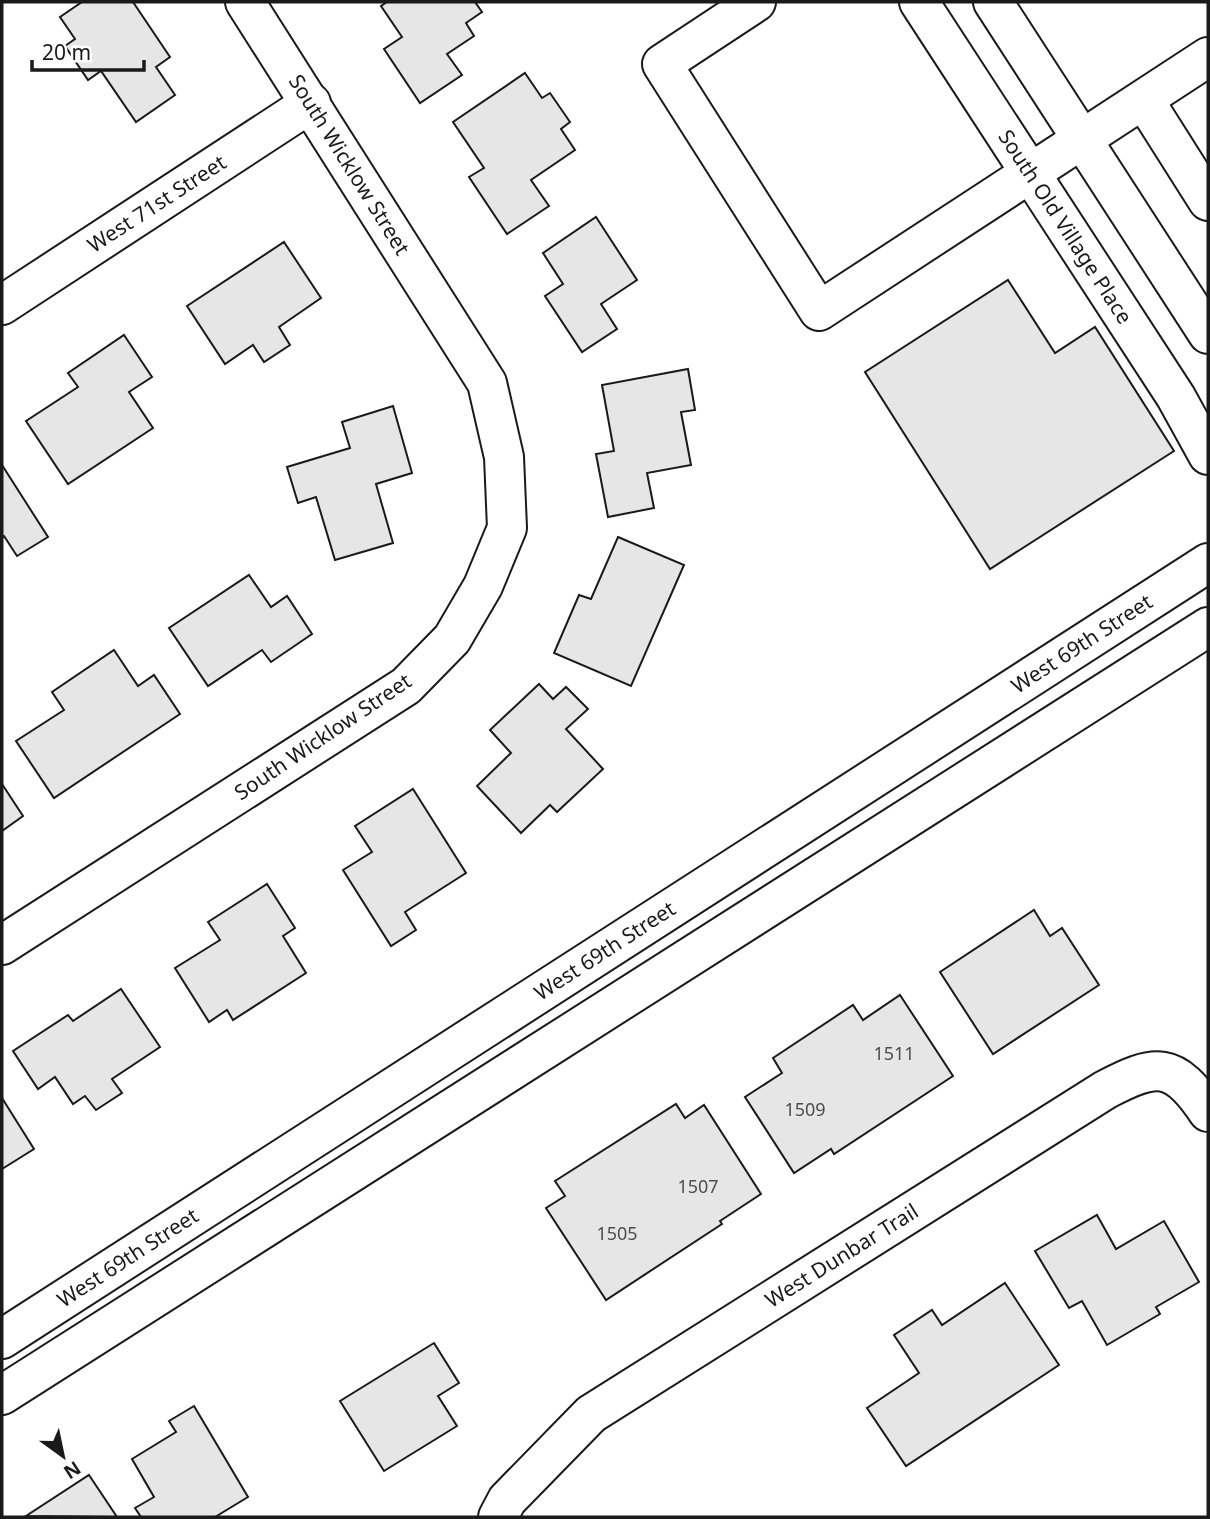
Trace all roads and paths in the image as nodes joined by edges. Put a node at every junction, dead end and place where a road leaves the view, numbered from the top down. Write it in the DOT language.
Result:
graph roads {
  1 [pos="245,2"];
  2 [pos="756,2"];
  3 [pos="919,2"];
  4 [pos="993,2"];
  5 [pos="1208,57"];
  6 [pos="1144,100"];
  7 [pos="311,103"];
  8 [pos="1083,140"];
  9 [pos="1030,172"];
  10 [pos="1208,201"];
  11 [pos="2,305"];
  12 [pos="1208,334"];
  13 [pos="1208,455"];
  14 [pos="1208,563"];
  15 [pos="1208,627"];
  16 [pos="2,945"];
  17 [pos="1208,1112"];
  18 [pos="2,1339"];
  19 [pos="2,1395"];
  20 [pos="498,1517"];
  1 -- 7 [label="street, South Wicklow Street"];
  2 -- 9 [label="street"];
  3 -- 9 [label="street, South Old Village Place"];
  4 -- 8 [label="street"];
  5 -- 6 [label="street"];
  6 -- 8 [label="street"];
  6 -- 10 [label="street"];
  7 -- 11 [label="street, West 71st Street"];
  7 -- 16 [label="street, South Wicklow Street"];
  8 -- 9 [label="street"];
  8 -- 12 [label="street"];
  9 -- 13 [label="street, South Old Village Place"];
  14 -- 18 [label="street, West 69th Street"];
  15 -- 19 [label="street"];
  17 -- 20 [label="street, West Dunbar Trail"];
}
